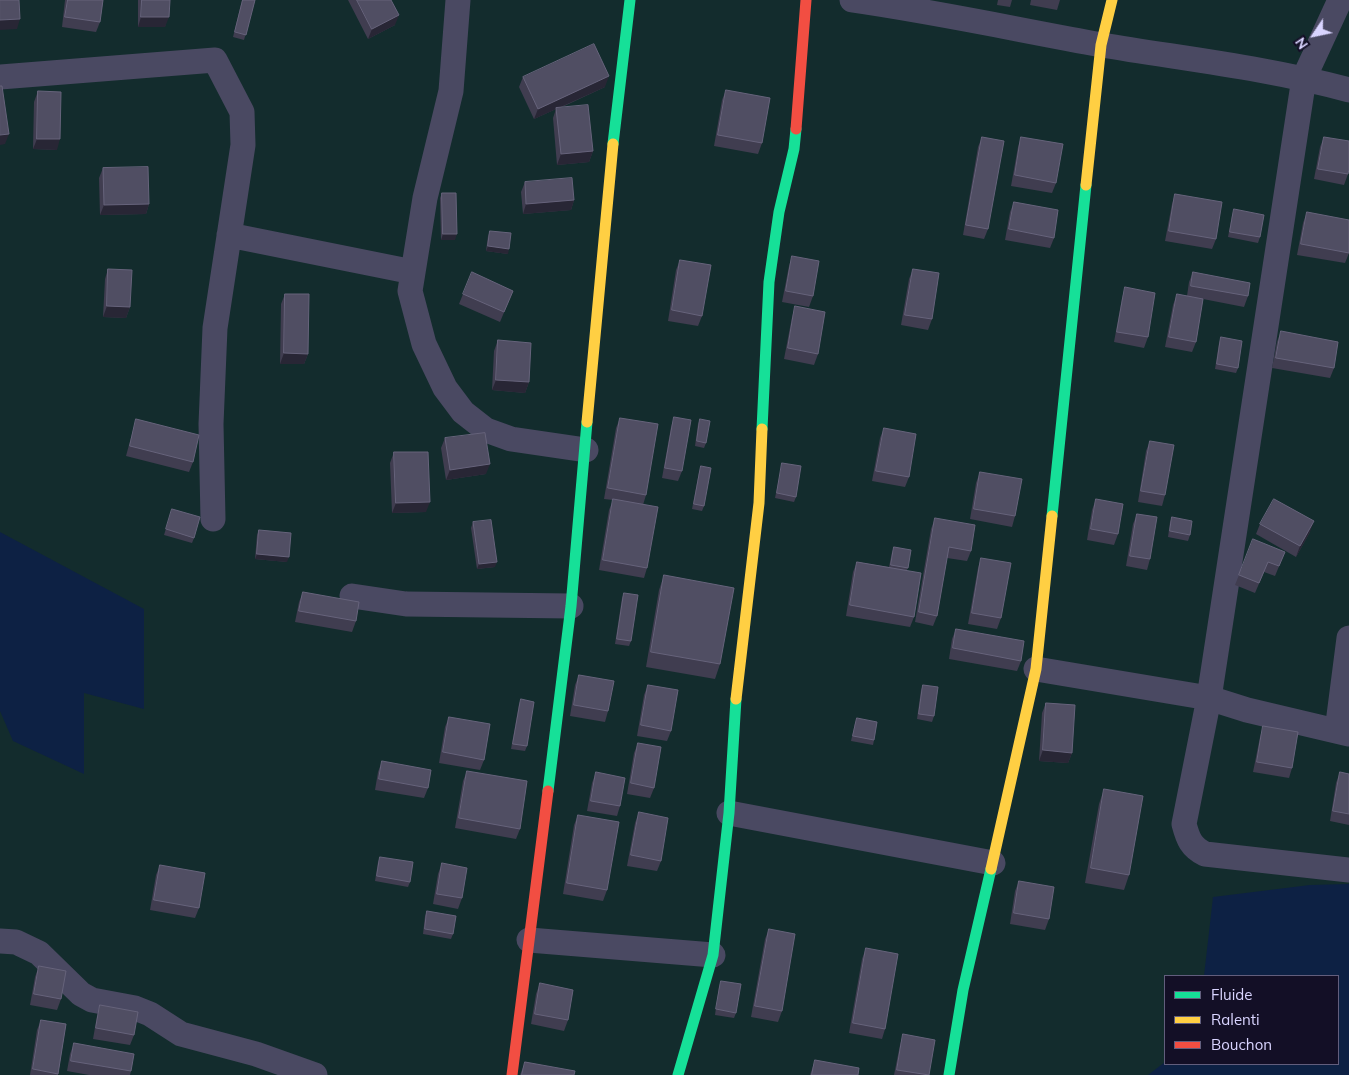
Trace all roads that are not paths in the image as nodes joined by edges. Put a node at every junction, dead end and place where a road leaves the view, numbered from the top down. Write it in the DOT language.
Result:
graph roads {
  1 [pos="458,0"];
  2 [pos="630,0"];
  3 [pos="806,0"];
  4 [pos="852,0"];
  5 [pos="1112,0"];
  6 [pos="1340,0"];
  7 [pos="916,4"];
  8 [pos="1101,45"];
  9 [pos="0,77"];
  10 [pos="1304,78"];
  11 [pos="1349,90"];
  12 [pos="229,235"];
  13 [pos="413,272"];
  14 [pos="586,450"];
  15 [pos="213,519"];
  16 [pos="352,596"];
  17 [pos="571,606"];
  18 [pos="1349,638"];
  19 [pos="1036,668"];
  20 [pos="1209,698"];
  21 [pos="1343,732"];
  22 [pos="729,813"];
  23 [pos="993,863"];
  24 [pos="1349,870"];
  25 [pos="529,940"];
  26 [pos="0,941"];
  27 [pos="713,955"];
  28 [pos="315,1075"];
  29 [pos="512,1075"];
  30 [pos="678,1075"];
  31 [pos="949,1075"];
  1 -- 13 [label="street"];
  2 -- 14 [label="street"];
  3 -- 22 [label="street"];
  4 -- 7 [label="street"];
  5 -- 8 [label="street"];
  6 -- 10 [label="street"];
  7 -- 8 [label="street"];
  8 -- 10 [label="street"];
  8 -- 19 [label="street"];
  9 -- 12 [label="street"];
  10 -- 11 [label="street"];
  10 -- 20 [label="street"];
  12 -- 13 [label="street"];
  12 -- 15 [label="street"];
  13 -- 14 [label="street"];
  14 -- 17 [label="street"];
  16 -- 17 [label="street"];
  17 -- 25 [label="street"];
  18 -- 21 [label="street"];
  19 -- 20 [label="street"];
  19 -- 23 [label="street"];
  20 -- 21 [label="street"];
  20 -- 24 [label="street"];
  22 -- 23 [label="street"];
  22 -- 27 [label="street"];
  23 -- 31 [label="street"];
  25 -- 27 [label="street"];
  25 -- 29 [label="street"];
  26 -- 28 [label="street"];
  27 -- 30 [label="street"];
}
